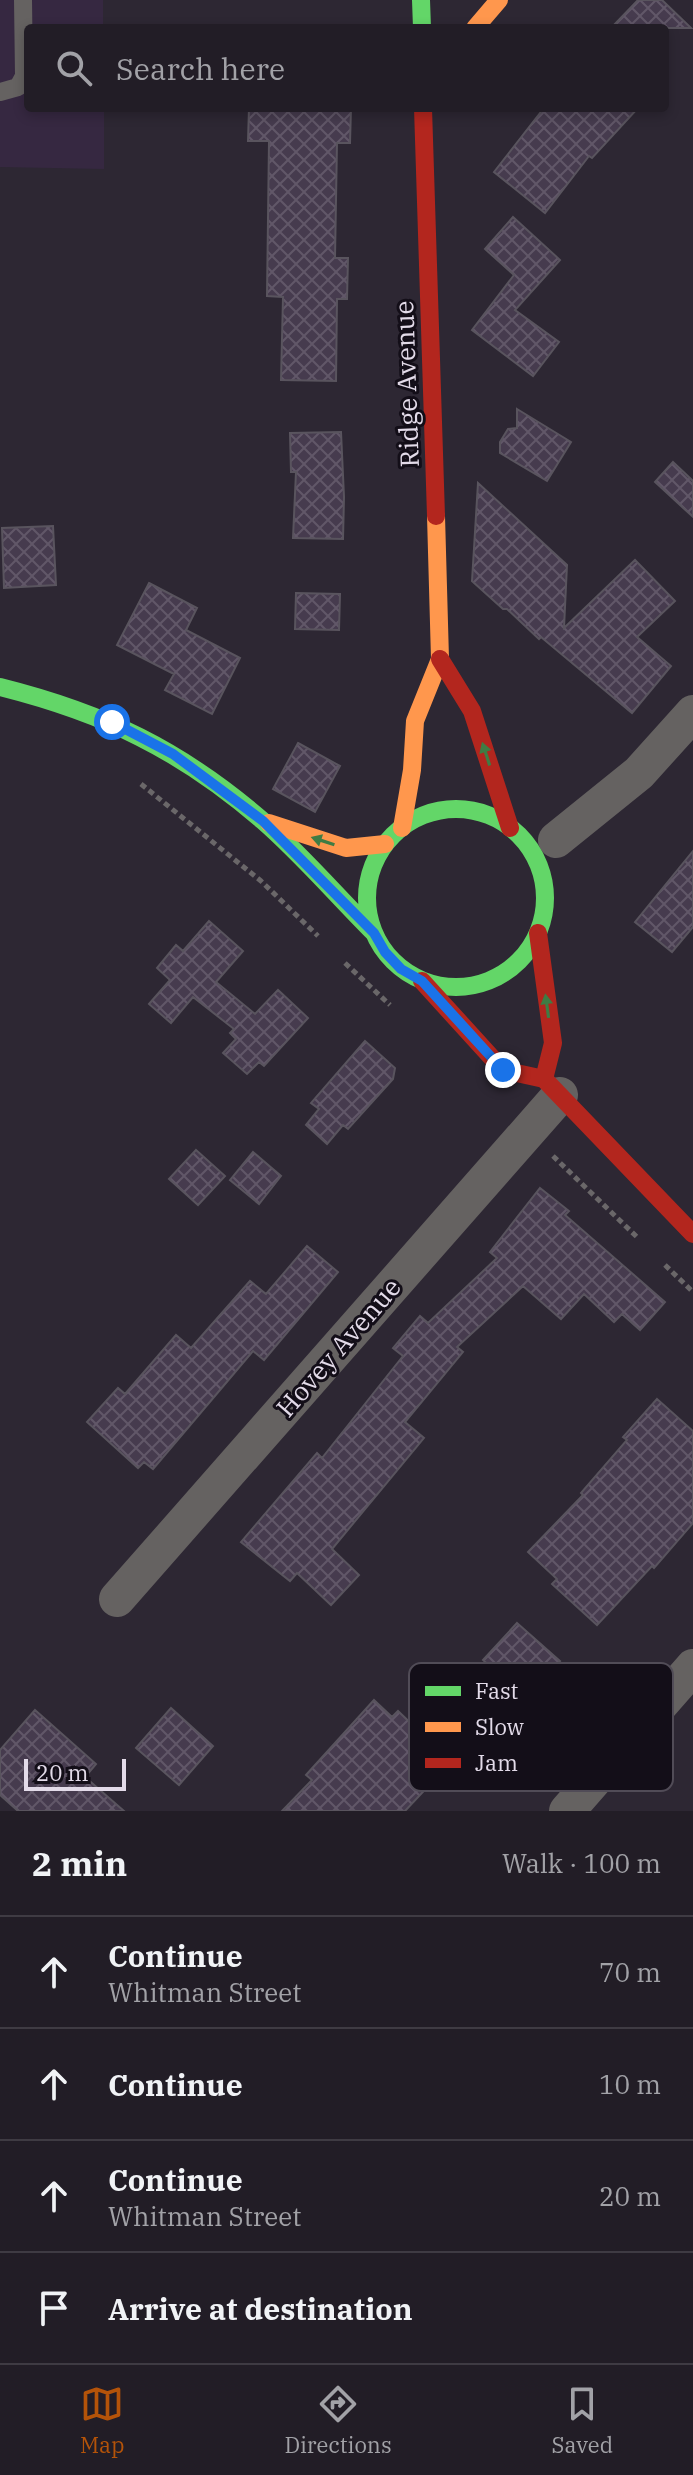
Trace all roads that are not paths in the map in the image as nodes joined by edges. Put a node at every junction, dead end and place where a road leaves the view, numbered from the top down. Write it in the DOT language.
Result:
graph roads {
  1 [pos="23,0"];
  2 [pos="421,0"];
  3 [pos="499,0"];
  4 [pos="422,24"];
  5 [pos="478,24"];
  6 [pos="0,92"];
  7 [pos="423,112"];
  8 [pos="440,659"];
  9 [pos="0,687"];
  10 [pos="693,713"];
  11 [pos="263,821"];
  12 [pos="402,828"];
  13 [pos="510,828"];
  14 [pos="556,840"];
  15 [pos="385,844"];
  16 [pos="374,933"];
  17 [pos="538,933"];
  18 [pos="422,981"];
  19 [pos="552,1087"];
  20 [pos="689,1221"];
  21 [pos="117,1599"];
  22 [pos="691,1672"];
  23 [pos="673,1692"];
  24 [pos="585,1791"];
  25 [pos="567,1811"];
  1 -- 6 [label="lane"];
  2 -- 4 [label="main road"];
  3 -- 5 [label="main road"];
  7 -- 8 [label="main road, Ridge Avenue"];
  8 -- 12 [label="main road, Ridge Avenue"];
  13 -- 8 [label="main road, Ridge Avenue, one-way"];
  9 -- 11 [label="main road"];
  10 -- 14 [label="street"];
  15 -- 11 [label="main road, one-way"];
  11 -- 16 [label="main road"];
  12 -- 13 [label="main road"];
  12 -- 15 [label="main road"];
  13 -- 17 [label="main road"];
  15 -- 16 [label="main road"];
  16 -- 18 [label="main road"];
  17 -- 18 [label="main road"];
  19 -- 17 [label="main road, one-way"];
  18 -- 19 [label="main road"];
  19 -- 20 [label="main road"];
  19 -- 21 [label="street, Hovey Avenue"];
  22 -- 23 [label="street"];
  24 -- 25 [label="street"];
}
